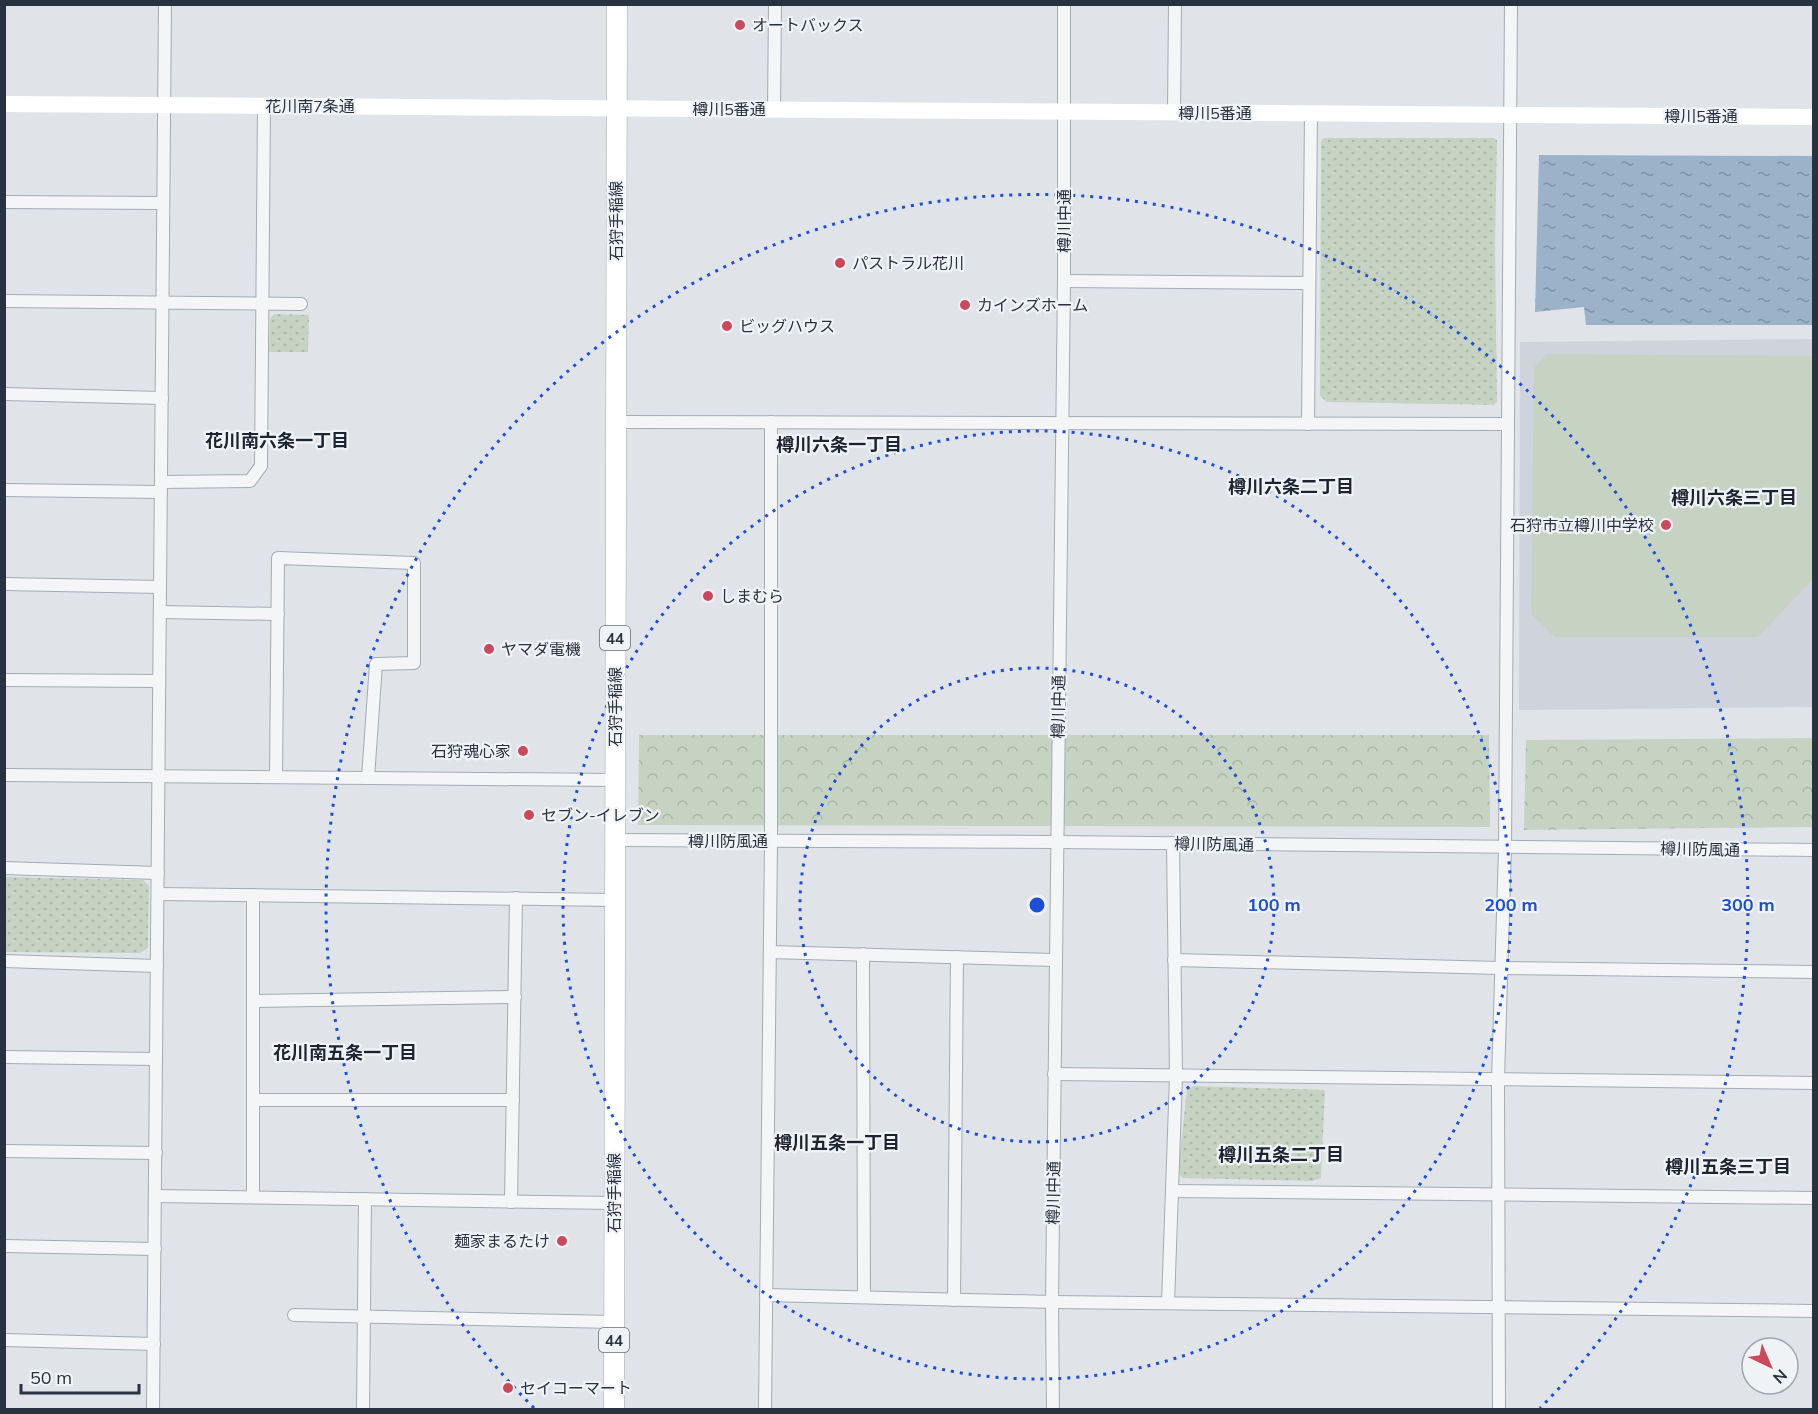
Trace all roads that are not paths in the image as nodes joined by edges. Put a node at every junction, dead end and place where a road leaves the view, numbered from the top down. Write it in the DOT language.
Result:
graph roads {
  1 [pos="165,4"];
  2 [pos="617,4"];
  3 [pos="775,4"];
  4 [pos="1064,4"];
  5 [pos="1175,4"];
  6 [pos="1511,4"];
  7 [pos="4,104"];
  8 [pos="164,105"];
  9 [pos="264,106"];
  10 [pos="616,108"];
  11 [pos="774,110"];
  12 [pos="1064,112"];
  13 [pos="1174,113"];
  14 [pos="1311,114"];
  15 [pos="1511,115"];
  16 [pos="1814,117"];
  17 [pos="4,202"];
  18 [pos="164,202"];
  19 [pos="1064,281"];
  20 [pos="1309,283"];
  21 [pos="4,301"];
  22 [pos="163,301"];
  23 [pos="263,303"];
  24 [pos="301,304"];
  25 [pos="4,394"];
  26 [pos="162,398"];
  27 [pos="615,422"];
  28 [pos="771,422"];
  29 [pos="1060,424"];
  30 [pos="1308,424"];
  31 [pos="1508,424"];
  32 [pos="161,487"];
  33 [pos="4,489"];
  34 [pos="4,584"];
  35 [pos="160,587"];
  36 [pos="160,612"];
  37 [pos="278,614"];
  38 [pos="4,680"];
  39 [pos="159,681"];
  40 [pos="4,775"];
  41 [pos="159,776"];
  42 [pos="276,777"];
  43 [pos="368,778"];
  44 [pos="615,780"];
  45 [pos="615,840"];
  46 [pos="771,841"];
  47 [pos="1056,842"];
  48 [pos="1173,843"];
  49 [pos="1504,847"];
  50 [pos="1814,850"];
  51 [pos="4,868"];
  52 [pos="158,873"];
  53 [pos="158,894"];
  54 [pos="254,895"];
  55 [pos="516,898"];
  56 [pos="614,900"];
  57 [pos="770,952"];
  58 [pos="863,954"];
  59 [pos="957,957"];
  60 [pos="1055,960"];
  61 [pos="1174,960"];
  62 [pos="4,961"];
  63 [pos="157,966"];
  64 [pos="1501,968"];
  65 [pos="1814,972"];
  66 [pos="515,997"];
  67 [pos="253,1001"];
  68 [pos="4,1058"];
  69 [pos="156,1059"];
  70 [pos="1054,1074"];
  71 [pos="1176,1076"];
  72 [pos="1498,1080"];
  73 [pos="1814,1083"];
  74 [pos="253,1100"];
  75 [pos="513,1100"];
  76 [pos="4,1151"];
  77 [pos="156,1153"];
  78 [pos="1172,1191"];
  79 [pos="1499,1194"];
  80 [pos="155,1196"];
  81 [pos="253,1197"];
  82 [pos="1814,1198"];
  83 [pos="365,1199"];
  84 [pos="511,1202"];
  85 [pos="614,1203"];
  86 [pos="4,1246"];
  87 [pos="155,1249"];
  88 [pos="766,1294"];
  89 [pos="864,1297"];
  90 [pos="954,1300"];
  91 [pos="1052,1302"];
  92 [pos="1168,1303"];
  93 [pos="1500,1307"];
  94 [pos="1814,1311"];
  95 [pos="294,1315"];
  96 [pos="364,1316"];
  97 [pos="614,1322"];
  98 [pos="4,1340"];
  99 [pos="154,1344"];
  100 [pos="153,1410"];
  101 [pos="363,1410"];
  102 [pos="614,1410"];
  103 [pos="765,1410"];
  104 [pos="1053,1410"];
  105 [pos="1499,1410"];
  1 -- 8 [label="street"];
  2 -- 10 [label="main road, 石狩手稲線 / 44"];
  3 -- 11 [label="street"];
  4 -- 12 [label="street, 樽川中通"];
  5 -- 13 [label="street"];
  6 -- 15 [label="street"];
  7 -- 8 [label="street, 花川南7条通"];
  8 -- 9 [label="street, 花川南7条通"];
  8 -- 18 [label="street"];
  9 -- 10 [label="street, 花川南7条通"];
  9 -- 23 [label="street"];
  10 -- 11 [label="street, 樽川5番通"];
  10 -- 27 [label="main road, 石狩手稲線 / 44"];
  11 -- 12 [label="street, 樽川5番通"];
  12 -- 13 [label="street, 樽川5番通"];
  12 -- 19 [label="street, 樽川中通"];
  13 -- 14 [label="street, 樽川5番通"];
  14 -- 15 [label="street, 樽川5番通"];
  14 -- 20 [label="street"];
  15 -- 16 [label="street, 樽川5番通"];
  15 -- 31 [label="street"];
  17 -- 18 [label="street"];
  18 -- 22 [label="street"];
  19 -- 20 [label="street"];
  19 -- 29 [label="street, 樽川中通"];
  20 -- 30 [label="street"];
  21 -- 22 [label="street"];
  22 -- 23 [label="street"];
  22 -- 26 [label="street"];
  23 -- 24 [label="street"];
  23 -- 32 [label="street"];
  25 -- 26 [label="street"];
  26 -- 32 [label="street"];
  27 -- 28 [label="street"];
  27 -- 44 [label="main road, 石狩手稲線 / 44"];
  28 -- 29 [label="street"];
  28 -- 46 [label="street"];
  29 -- 30 [label="street"];
  29 -- 47 [label="street, 樽川中通"];
  30 -- 31 [label="street"];
  31 -- 49 [label="street"];
  32 -- 33 [label="street"];
  32 -- 35 [label="street"];
  34 -- 35 [label="street"];
  35 -- 36 [label="street"];
  36 -- 37 [label="street"];
  36 -- 39 [label="street"];
  37 -- 42 [label="street"];
  37 -- 43 [label="street"];
  38 -- 39 [label="street"];
  39 -- 41 [label="street"];
  40 -- 41 [label="street"];
  41 -- 42 [label="street"];
  41 -- 52 [label="street"];
  42 -- 43 [label="street"];
  43 -- 44 [label="street"];
  44 -- 45 [label="main road, 石狩手稲線 / 44"];
  45 -- 46 [label="street, 樽川防風通"];
  45 -- 56 [label="main road, 石狩手稲線 / 44"];
  46 -- 47 [label="street, 樽川防風通"];
  46 -- 57 [label="street"];
  47 -- 48 [label="street, 樽川防風通"];
  47 -- 60 [label="street, 樽川中通"];
  48 -- 49 [label="street, 樽川防風通"];
  48 -- 61 [label="street"];
  49 -- 50 [label="street, 樽川防風通"];
  49 -- 64 [label="street"];
  51 -- 52 [label="street"];
  52 -- 53 [label="street"];
  53 -- 54 [label="street"];
  53 -- 63 [label="street"];
  54 -- 55 [label="street"];
  54 -- 67 [label="street"];
  55 -- 56 [label="street"];
  55 -- 66 [label="street"];
  56 -- 85 [label="main road, 石狩手稲線 / 44"];
  57 -- 58 [label="street"];
  57 -- 88 [label="street"];
  58 -- 59 [label="street"];
  58 -- 89 [label="street"];
  59 -- 60 [label="street"];
  59 -- 90 [label="street"];
  60 -- 70 [label="street, 樽川中通"];
  61 -- 64 [label="street"];
  61 -- 71 [label="street"];
  62 -- 63 [label="street"];
  63 -- 69 [label="street"];
  64 -- 65 [label="street"];
  64 -- 72 [label="street"];
  66 -- 67 [label="street"];
  66 -- 75 [label="street"];
  67 -- 74 [label="street"];
  68 -- 69 [label="street"];
  69 -- 77 [label="street"];
  70 -- 71 [label="street"];
  70 -- 91 [label="street, 樽川中通"];
  71 -- 72 [label="street"];
  71 -- 78 [label="street"];
  72 -- 73 [label="street"];
  72 -- 79 [label="street"];
  74 -- 75 [label="street"];
  74 -- 81 [label="street"];
  75 -- 84 [label="street"];
  76 -- 77 [label="street"];
  77 -- 80 [label="street"];
  78 -- 79 [label="street"];
  78 -- 92 [label="street"];
  79 -- 82 [label="street"];
  79 -- 93 [label="street"];
  80 -- 81 [label="street"];
  80 -- 87 [label="street"];
  81 -- 83 [label="street"];
  83 -- 84 [label="street"];
  83 -- 96 [label="street"];
  84 -- 85 [label="street"];
  85 -- 97 [label="main road, 石狩手稲線 / 44"];
  86 -- 87 [label="street"];
  87 -- 99 [label="street"];
  88 -- 89 [label="street"];
  88 -- 103 [label="street"];
  89 -- 90 [label="street"];
  90 -- 91 [label="street"];
  91 -- 92 [label="street"];
  91 -- 104 [label="street, 樽川中通"];
  92 -- 93 [label="street"];
  93 -- 94 [label="street"];
  93 -- 105 [label="street"];
  95 -- 96 [label="street"];
  96 -- 97 [label="street"];
  96 -- 101 [label="street"];
  97 -- 102 [label="main road, 石狩手稲線 / 44"];
  98 -- 99 [label="street"];
  99 -- 100 [label="street"];
}
